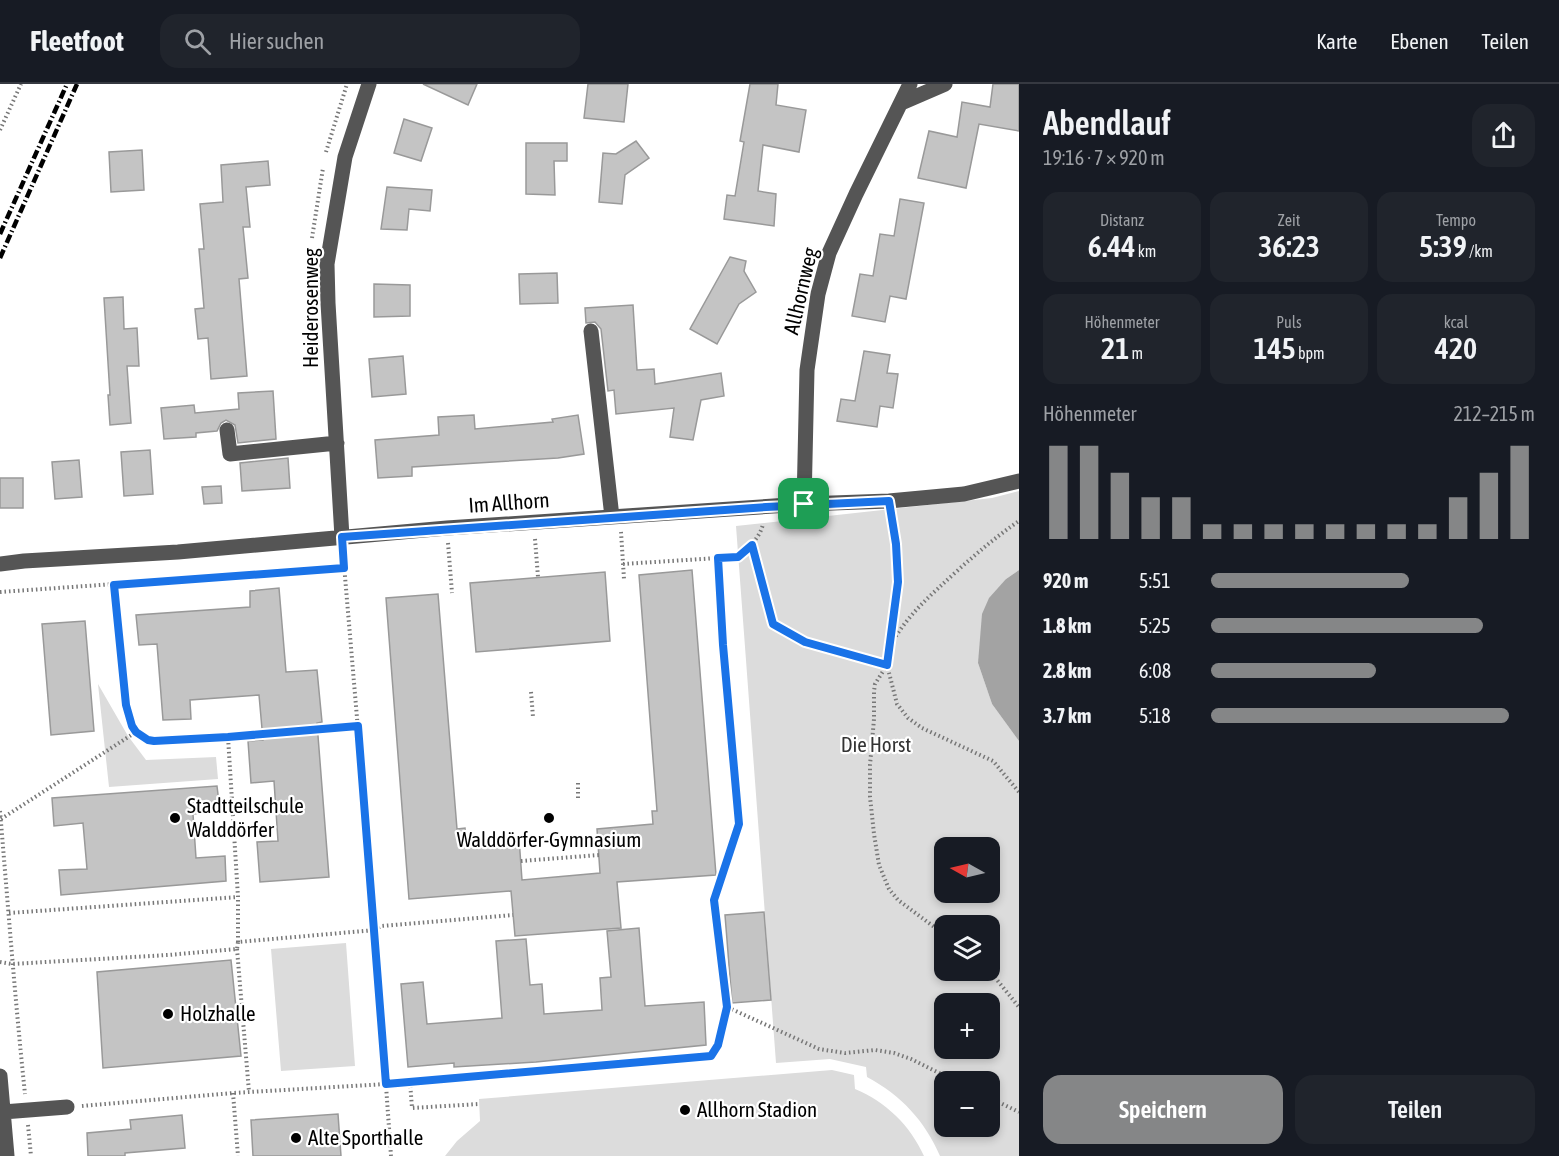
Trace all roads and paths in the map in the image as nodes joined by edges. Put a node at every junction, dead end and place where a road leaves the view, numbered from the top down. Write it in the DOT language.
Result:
graph roads {
  1 [pos="21,84"];
  2 [pos="369,84"];
  3 [pos="910,84"];
  4 [pos="945,84"];
  5 [pos="901,103"];
  6 [pos="0,130"];
  7 [pos="591,331"];
  8 [pos="227,430"];
  9 [pos="337,443"];
  10 [pos="1019,481"];
  11 [pos="889,501"];
  12 [pos="804,504"];
  13 [pos="766,507"];
  14 [pos="612,517"];
  15 [pos="1019,521"];
  16 [pos="533,522"];
  17 [pos="342,537"];
  18 [pos="752,545"];
  19 [pos="622,549"];
  20 [pos="718,558"];
  21 [pos="450,560"];
  22 [pos="0,564"];
  23 [pos="623,564"];
  24 [pos="344,568"];
  25 [pos="538,577"];
  26 [pos="624,579"];
  27 [pos="114,585"];
  28 [pos="0,592"];
  29 [pos="452,593"];
  30 [pos="890,646"];
  31 [pos="887,665"];
  32 [pos="531,692"];
  33 [pos="533,717"];
  34 [pos="358,726"];
  35 [pos="136,732"];
  36 [pos="228,737"];
  37 [pos="578,783"];
  38 [pos="1019,792"];
  39 [pos="578,799"];
  40 [pos="0,811"];
  41 [pos="1,819"];
  42 [pos="600,855"];
  43 [pos="521,861"];
  44 [pos="238,897"];
  45 [pos="9,913"];
  46 [pos="513,915"];
  47 [pos="934,926"];
  48 [pos="375,930"];
  49 [pos="238,942"];
  50 [pos="237,949"];
  51 [pos="0,962"];
  52 [pos="12,964"];
  53 [pos="998,981"];
  54 [pos="727,1007"];
  55 [pos="1019,1007"];
  56 [pos="935,1071"];
  57 [pos="0,1076"];
  58 [pos="410,1082"];
  59 [pos="386,1084"];
  60 [pos="249,1092"];
  61 [pos="233,1093"];
  62 [pos="1000,1103"];
  63 [pos="479,1104"];
  64 [pos="67,1107"];
  65 [pos="27,1110"];
  66 [pos="3,1112"];
  67 [pos="1019,1112"];
  68 [pos="7,1156"];
  69 [pos="31,1156"];
  70 [pos="238,1156"];
  71 [pos="391,1156"];
  1 -- 6 [label="path"];
  2 -- 9 [label="street, Heiderosenweg"];
  3 -- 5 [label="street, Allhornweg"];
  4 -- 5 [label="street"];
  5 -- 12 [label="street, Allhornweg"];
  7 -- 14 [label="street"];
  8 -- 9 [label="street"];
  9 -- 17 [label="street, Heiderosenweg"];
  10 -- 11 [label="street, Im Allhorn"];
  11 -- 12 [label="street, Im Allhorn"];
  11 -- 30 [label="path"];
  12 -- 13 [label="street, Im Allhorn"];
  13 -- 14 [label="street, Im Allhorn"];
  13 -- 18 [label="path"];
  14 -- 16 [label="street, Im Allhorn"];
  15 -- 30 [label="path"];
  16 -- 17 [label="street, Im Allhorn"];
  16 -- 25 [label="path"];
  17 -- 22 [label="street, Im Allhorn"];
  17 -- 24 [label="path"];
  18 -- 20 [label="path"];
  18 -- 31 [label="path"];
  19 -- 23 [label="path"];
  20 -- 23 [label="path"];
  20 -- 54 [label="path"];
  21 -- 29 [label="path"];
  23 -- 26 [label="path"];
  24 -- 27 [label="path"];
  24 -- 34 [label="path"];
  27 -- 28 [label="path"];
  27 -- 35 [label="path"];
  30 -- 31 [label="path"];
  31 -- 38 [label="path"];
  31 -- 47 [label="path"];
  32 -- 33 [label="path"];
  34 -- 36 [label="path"];
  34 -- 48 [label="path"];
  35 -- 36 [label="path"];
  35 -- 41 [label="path"];
  36 -- 44 [label="path"];
  37 -- 39 [label="path"];
  40 -- 41 [label="path"];
  41 -- 45 [label="path"];
  42 -- 43 [label="path"];
  44 -- 45 [label="path"];
  44 -- 49 [label="path"];
  45 -- 52 [label="path"];
  46 -- 48 [label="path"];
  48 -- 49 [label="path"];
  48 -- 59 [label="path"];
  49 -- 50 [label="path"];
  50 -- 52 [label="path"];
  50 -- 60 [label="path"];
  51 -- 52 [label="path"];
  52 -- 65 [label="path"];
  53 -- 55 [label="path"];
  54 -- 56 [label="path"];
  54 -- 58 [label="path"];
  57 -- 66 [label="street"];
  58 -- 59 [label="path"];
  58 -- 63 [label="path"];
  59 -- 60 [label="path"];
  59 -- 71 [label="path"];
  60 -- 61 [label="path"];
  61 -- 64 [label="path"];
  61 -- 70 [label="path"];
  62 -- 67 [label="path"];
  64 -- 65 [label="street"];
  65 -- 66 [label="street"];
  65 -- 69 [label="path"];
  66 -- 68 [label="street"];
}
